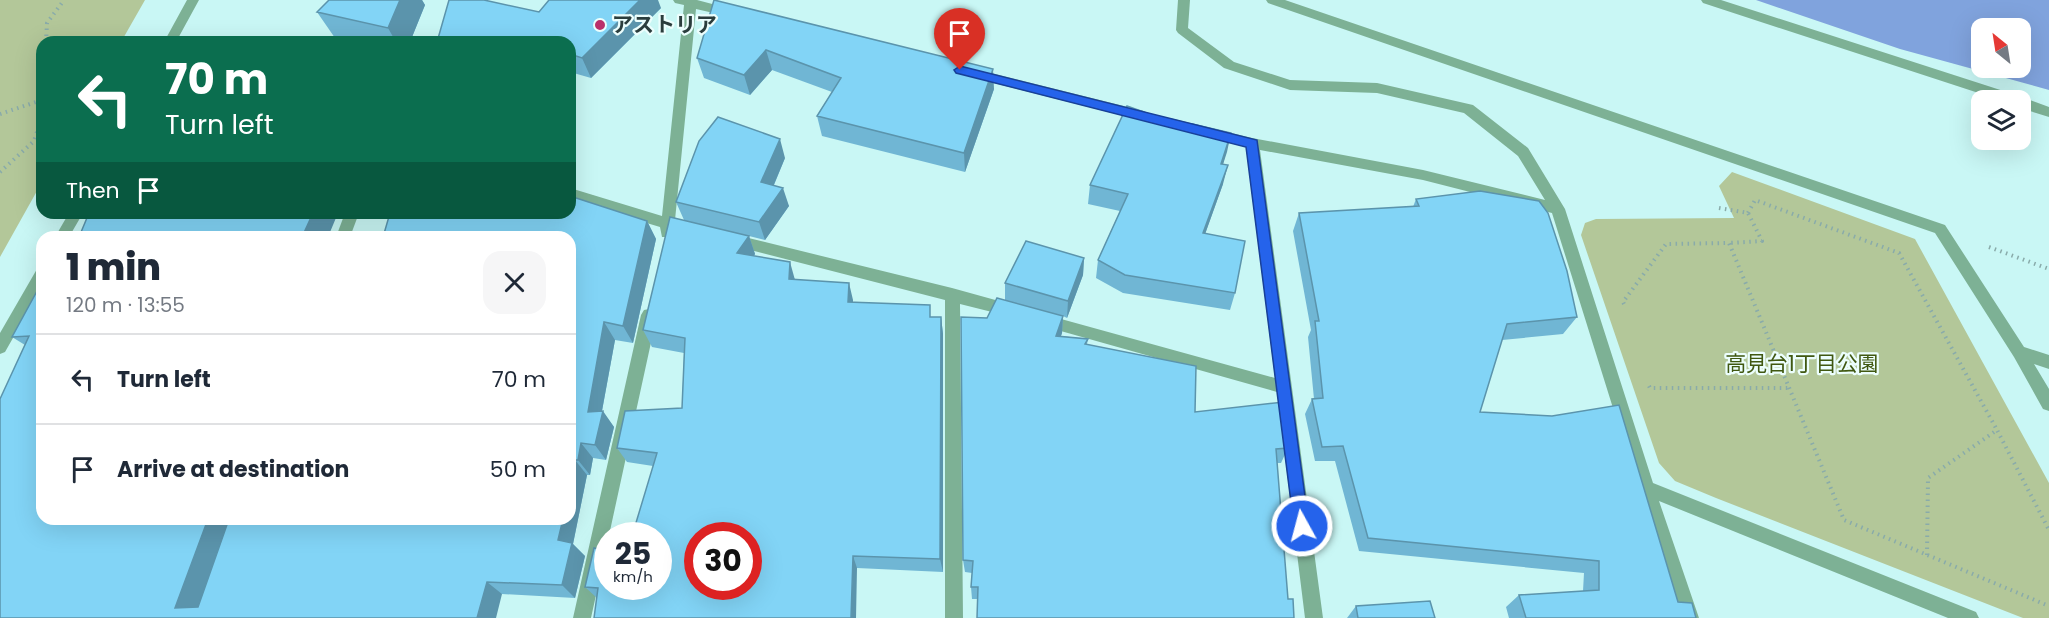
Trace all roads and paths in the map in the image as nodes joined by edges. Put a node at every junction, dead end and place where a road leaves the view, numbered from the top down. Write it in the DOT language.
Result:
graph roads {
  1 [pos="64,0"];
  2 [pos="193,0"];
  3 [pos="1184,0"];
  4 [pos="1272,0"];
  5 [pos="1707,0"];
  6 [pos="684,2"];
  7 [pos="748,17"];
  8 [pos="46,36"];
  9 [pos="174,36"];
  10 [pos="966,72"];
  11 [pos="1983,90"];
  12 [pos="36,102"];
  13 [pos="2031,106"];
  14 [pos="2049,112"];
  15 [pos="0,114"];
  16 [pos="36,135"];
  17 [pos="1252,143"];
  18 [pos="0,172"];
  19 [pos="576,196"];
  20 [pos="1719,208"];
  21 [pos="1558,209"];
  22 [pos="1748,213"];
  23 [pos="669,225"];
  24 [pos="1940,229"];
  25 [pos="1730,243"];
  26 [pos="664,248"];
  27 [pos="2049,269"];
  28 [pos="36,283"];
  29 [pos="952,294"];
  30 [pos="651,306"];
  31 [pos="1626,312"];
  32 [pos="2,341"];
  33 [pos="2019,352"];
  34 [pos="2049,362"];
  35 [pos="1646,377"];
  36 [pos="1283,387"];
  37 [pos="1790,388"];
  38 [pos="2049,404"];
  39 [pos="1997,430"];
  40 [pos="1646,488"];
  41 [pos="2049,530"];
  42 [pos="1927,555"];
  43 [pos="2049,606"];
  44 [pos="582,618"];
  45 [pos="954,618"];
  46 [pos="1314,618"];
  47 [pos="1690,618"];
  48 [pos="1970,618"];
  1 -- 8 [label="path"];
  2 -- 9 [label="street"];
  3 -- 21 [label="street"];
  4 -- 24 [label="street"];
  5 -- 11 [label="street"];
  6 -- 7 [label="street"];
  6 -- 23 [label="street"];
  10 -- 17 [label="street"];
  12 -- 15 [label="path"];
  13 -- 14 [label="street"];
  16 -- 18 [label="path"];
  17 -- 21 [label="street"];
  17 -- 36 [label="street"];
  19 -- 23 [label="street"];
  20 -- 22 [label="path"];
  21 -- 40 [label="street"];
  22 -- 25 [label="path"];
  22 -- 39 [label="path"];
  23 -- 26 [label="street"];
  23 -- 29 [label="street"];
  24 -- 27 [label="path"];
  24 -- 33 [label="street"];
  25 -- 31 [label="path"];
  25 -- 37 [label="path"];
  28 -- 32 [label="street"];
  29 -- 36 [label="street"];
  29 -- 45 [label="street"];
  30 -- 44 [label="street"];
  33 -- 34 [label="street"];
  33 -- 38 [label="street"];
  35 -- 37 [label="path"];
  36 -- 46 [label="street"];
  37 -- 42 [label="path"];
  39 -- 41 [label="path"];
  39 -- 42 [label="path"];
  40 -- 47 [label="street"];
  40 -- 48 [label="street"];
  42 -- 43 [label="path"];
}
